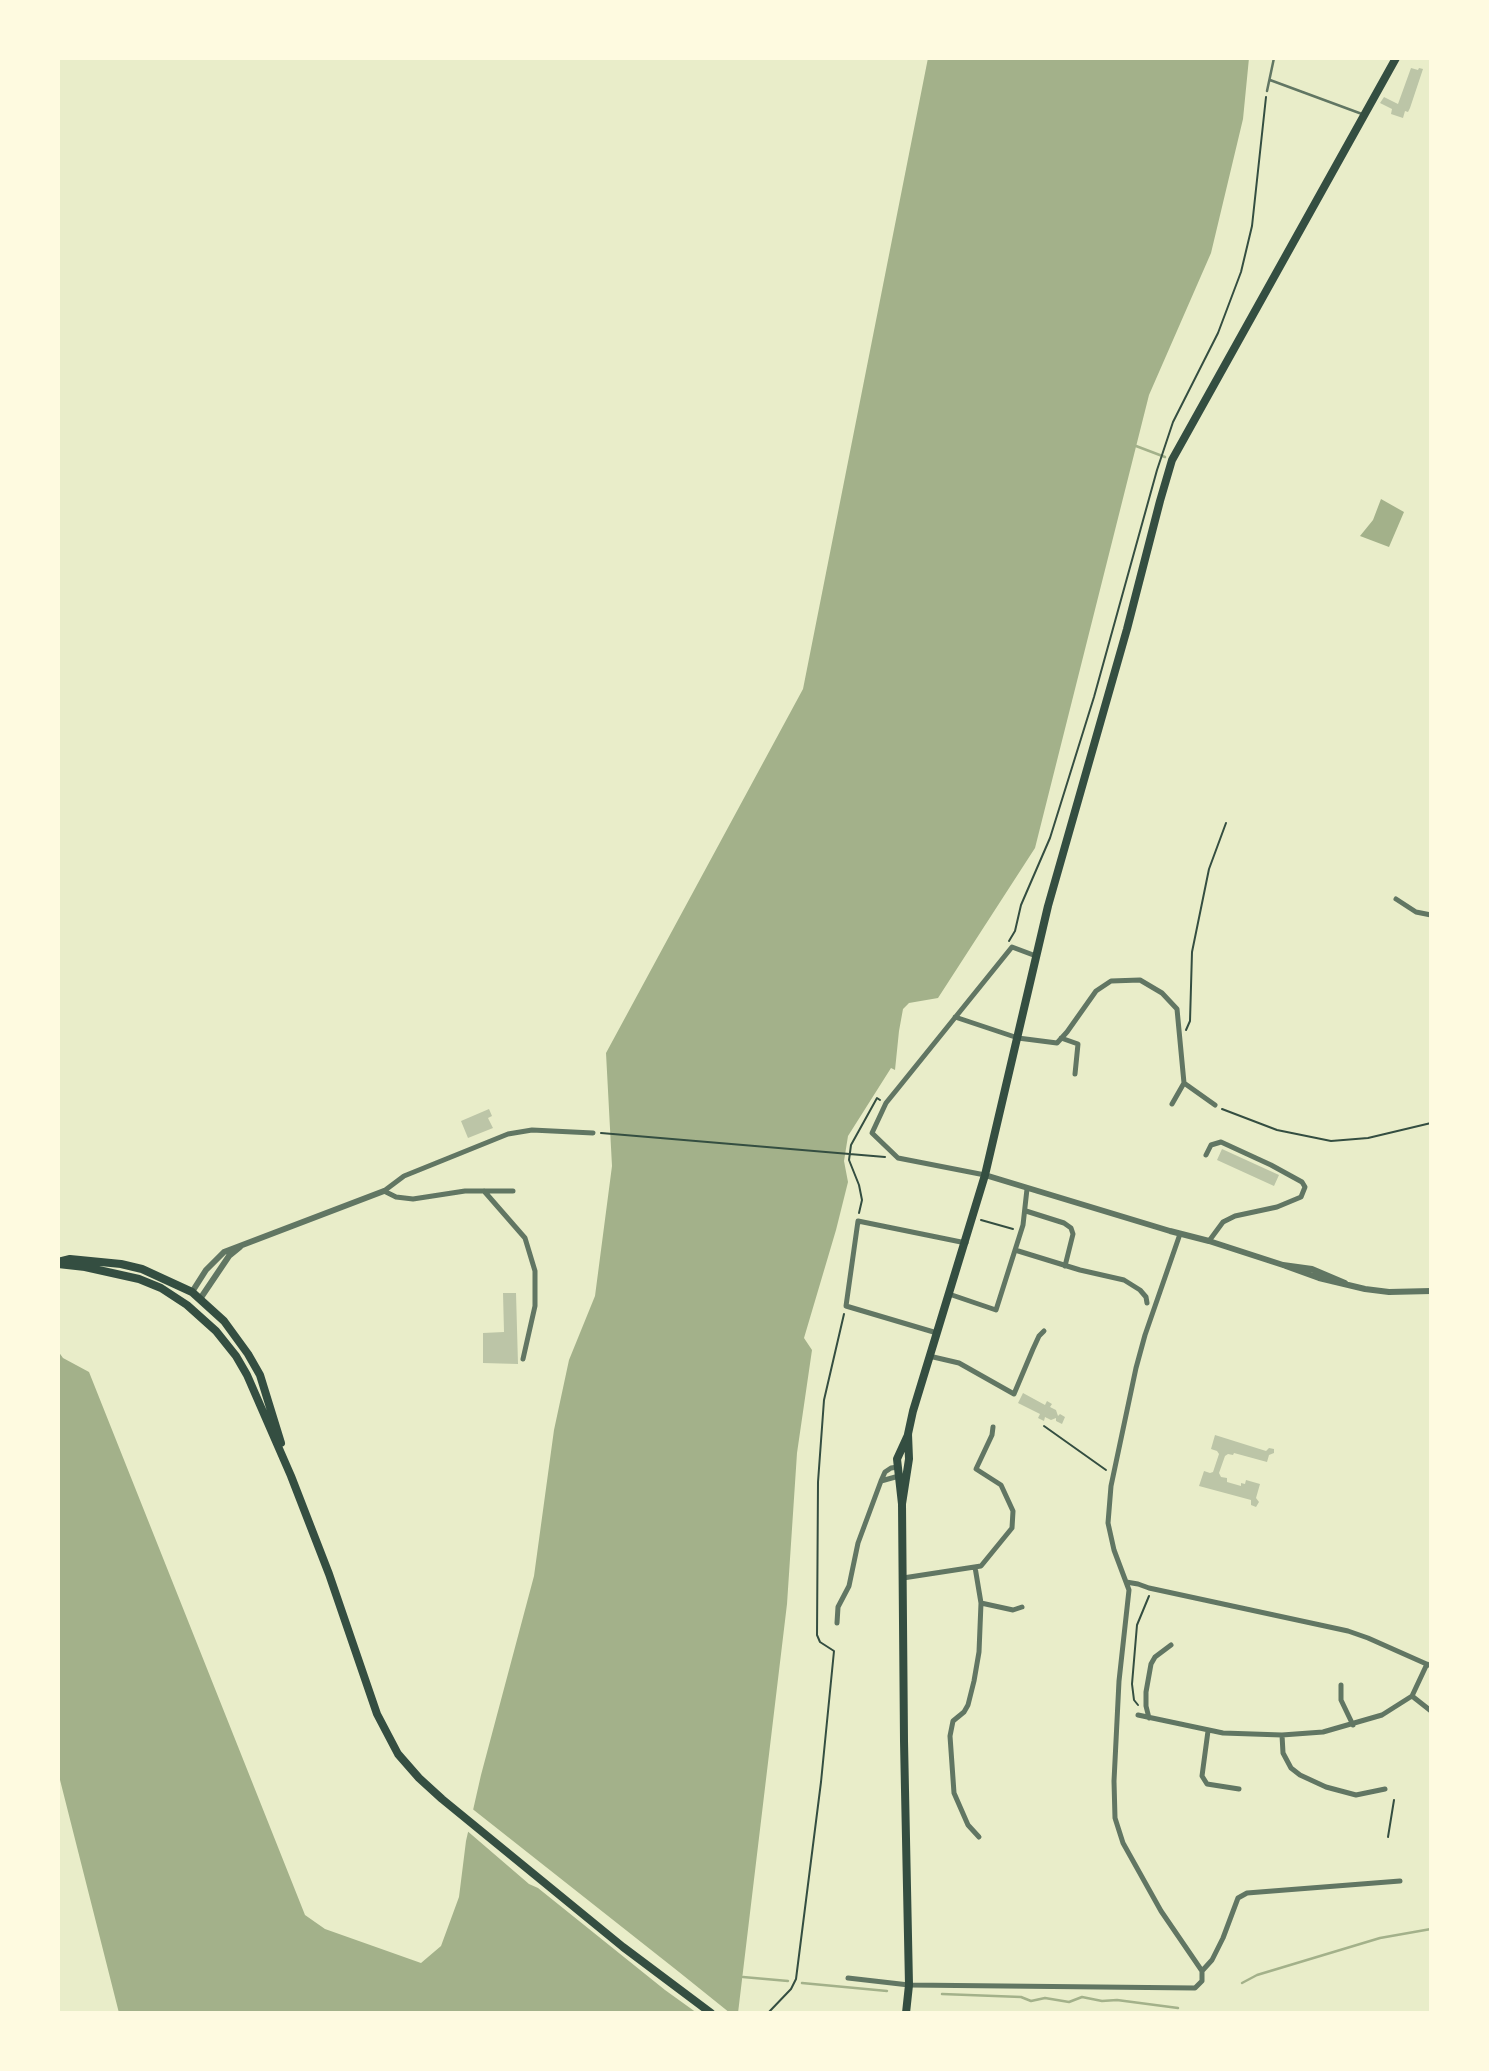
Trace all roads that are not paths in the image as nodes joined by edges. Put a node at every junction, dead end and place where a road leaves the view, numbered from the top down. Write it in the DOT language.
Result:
graph roads {
  1 [pos="1274,58"];
  2 [pos="1396,58"];
  3 [pos="1270,80"];
  4 [pos="1267,91"];
  5 [pos="1364,115"];
  6 [pos="1396,899"];
  7 [pos="1431,915"];
  8 [pos="1036,956"];
  9 [pos="955,1017"];
  10 [pos="1018,1038"];
  11 [pos="1061,1038"];
  12 [pos="1075,1074"];
  13 [pos="1184,1083"];
  14 [pos="1172,1104"];
  15 [pos="1215,1105"];
  16 [pos="593,1133"];
  17 [pos="1206,1155"];
  18 [pos="985,1175"];
  19 [pos="1027,1189"];
  20 [pos="383,1191"];
  21 [pos="484,1191"];
  22 [pos="513,1191"];
  23 [pos="1026,1211"];
  24 [pos="1180,1234"];
  25 [pos="1209,1241"];
  26 [pos="244,1243"];
  27 [pos="966,1243"];
  28 [pos="1015,1250"];
  29 [pos="58,1263"];
  30 [pos="1065,1266"];
  31 [pos="1431,1291"];
  32 [pos="192,1292"];
  33 [pos="950,1294"];
  34 [pos="200,1299"];
  35 [pos="1147,1303"];
  36 [pos="187,1305"];
  37 [pos="1044,1331"];
  38 [pos="937,1333"];
  39 [pos="929,1356"];
  40 [pos="523,1359"];
  41 [pos="993,1427"];
  42 [pos="908,1434"];
  43 [pos="907,1470"];
  44 [pos="898,1472"];
  45 [pos="291,1476"];
  46 [pos="902,1504"];
  47 [pos="975,1567"];
  48 [pos="903,1578"];
  49 [pos="1126,1582"];
  50 [pos="1129,1590"];
  51 [pos="1149,1591"];
  52 [pos="981,1603"];
  53 [pos="1021,1607"];
  54 [pos="837,1623"];
  55 [pos="1171,1645"];
  56 [pos="1429,1665"];
  57 [pos="1341,1685"];
  58 [pos="1412,1696"];
  59 [pos="1431,1711"];
  60 [pos="1138,1715"];
  61 [pos="1148,1717"];
  62 [pos="1353,1725"];
  63 [pos="1208,1731"];
  64 [pos="1282,1735"];
  65 [pos="1239,1789"];
  66 [pos="1385,1789"];
  67 [pos="979,1837"];
  68 [pos="1400,1881"];
  69 [pos="1202,1971"];
  70 [pos="848,1978"];
  71 [pos="909,1985"];
  72 [pos="711,2013"];
  73 [pos="906,2013"];
  1 -- 3 [label="lane"];
  2 -- 5 [label="main road"];
  3 -- 4 [label="lane"];
  3 -- 5 [label="lane"];
  5 -- 8 [label="main road"];
  6 -- 7 [label="street"];
  8 -- 9 [label="street"];
  8 -- 10 [label="main road"];
  9 -- 10 [label="street"];
  9 -- 18 [label="street"];
  10 -- 11 [label="street"];
  10 -- 18 [label="main road"];
  11 -- 12 [label="street"];
  11 -- 13 [label="street"];
  13 -- 14 [label="street"];
  13 -- 15 [label="street"];
  16 -- 20 [label="street"];
  17 -- 25 [label="street"];
  18 -- 19 [label="street"];
  18 -- 27 [label="main road"];
  19 -- 23 [label="street"];
  19 -- 24 [label="street"];
  20 -- 21 [label="street"];
  20 -- 26 [label="street"];
  21 -- 22 [label="street"];
  21 -- 40 [label="street"];
  23 -- 28 [label="street"];
  23 -- 30 [label="street"];
  24 -- 25 [label="street"];
  24 -- 49 [label="street"];
  25 -- 31 [label="street"];
  26 -- 32 [label="street"];
  26 -- 34 [label="street"];
  27 -- 33 [label="main road"];
  27 -- 38 [label="street"];
  28 -- 30 [label="street"];
  28 -- 33 [label="street"];
  29 -- 32 [label="main road"];
  29 -- 36 [label="main road"];
  30 -- 35 [label="street"];
  32 -- 34 [label="main road"];
  32 -- 36 [label="main road"];
  33 -- 38 [label="main road"];
  34 -- 36 [label="main road"];
  34 -- 45 [label="main road"];
  36 -- 45 [label="main road"];
  37 -- 39 [label="street"];
  38 -- 39 [label="main road"];
  39 -- 42 [label="main road"];
  41 -- 47 [label="street"];
  42 -- 43 [label="main road"];
  42 -- 44 [label="main road"];
  43 -- 44 [label="main road"];
  43 -- 46 [label="main road"];
  44 -- 46 [label="main road"];
  44 -- 54 [label="street"];
  45 -- 72 [label="main road"];
  46 -- 48 [label="main road"];
  47 -- 48 [label="street"];
  47 -- 52 [label="street"];
  48 -- 71 [label="main road"];
  49 -- 50 [label="street"];
  49 -- 51 [label="street"];
  50 -- 51 [label="street"];
  50 -- 69 [label="street"];
  51 -- 56 [label="street"];
  52 -- 53 [label="street"];
  52 -- 67 [label="street"];
  55 -- 61 [label="street"];
  56 -- 58 [label="street"];
  57 -- 62 [label="street"];
  58 -- 59 [label="street"];
  58 -- 62 [label="street"];
  60 -- 61 [label="street"];
  61 -- 63 [label="street"];
  62 -- 64 [label="street"];
  63 -- 64 [label="street"];
  63 -- 65 [label="street"];
  64 -- 66 [label="street"];
  68 -- 69 [label="street"];
  69 -- 71 [label="street"];
  70 -- 71 [label="street"];
  71 -- 73 [label="main road"];
}
